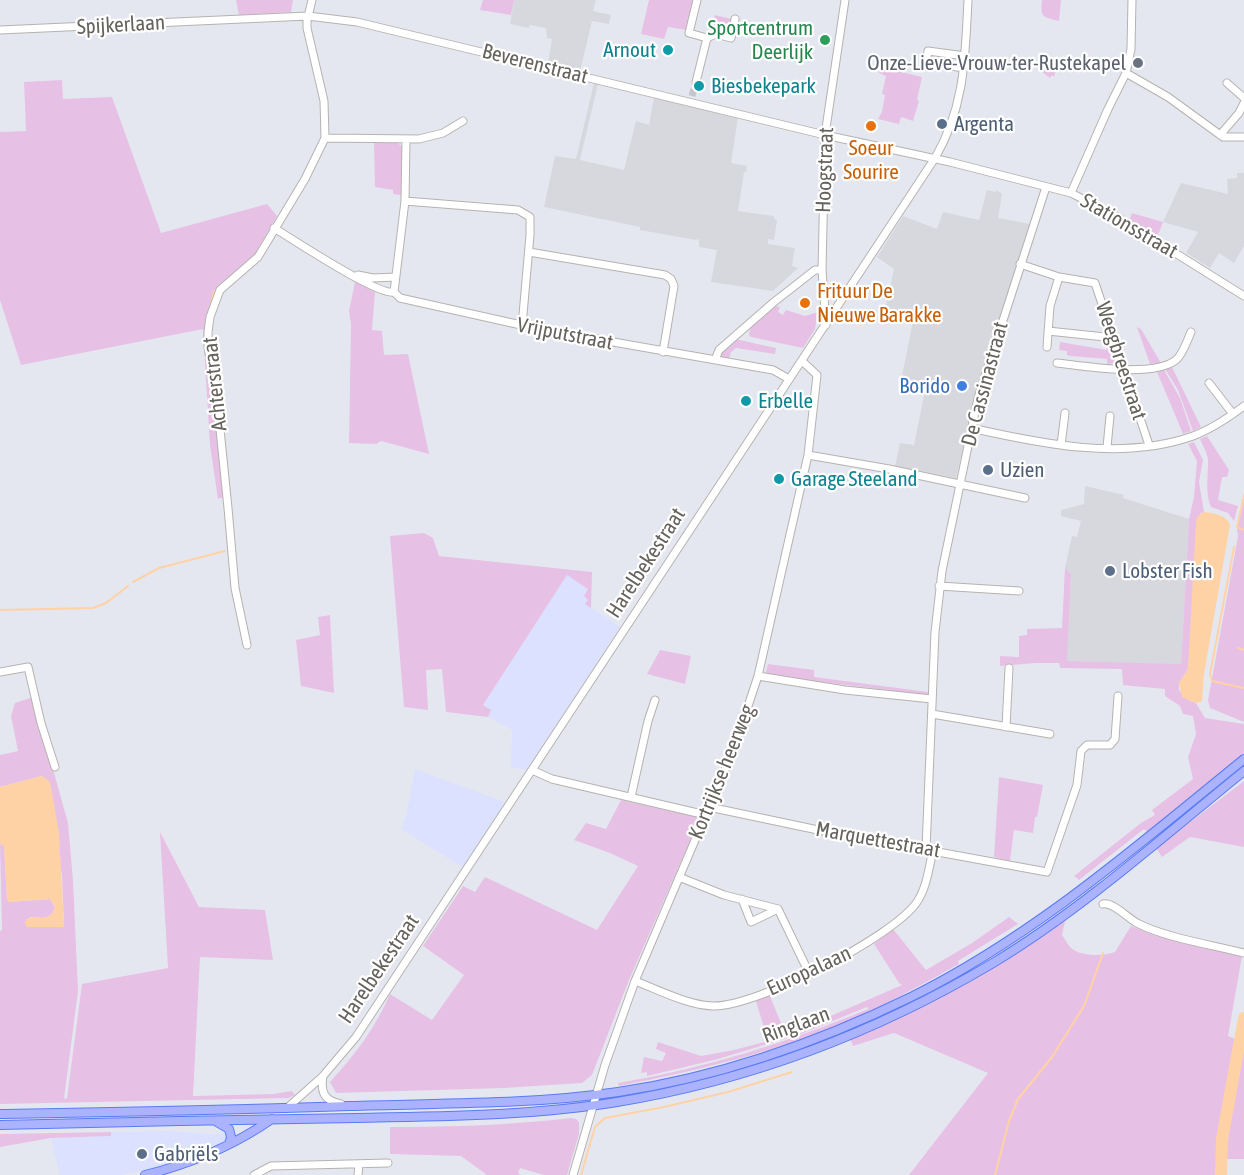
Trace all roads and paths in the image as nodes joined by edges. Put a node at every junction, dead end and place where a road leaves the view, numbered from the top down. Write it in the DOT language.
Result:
graph roads {
  1 [pos="312,0"];
  2 [pos="697,0"];
  3 [pos="845,0"];
  4 [pos="968,0"];
  5 [pos="1132,0"];
  6 [pos="308,16"];
  7 [pos="241,19"];
  8 [pos="735,19"];
  9 [pos="0,30"];
  10 [pos="707,38"];
  11 [pos="965,56"];
  12 [pos="964,68"];
  13 [pos="1126,73"];
  14 [pos="696,82"];
  15 [pos="1227,83"];
  16 [pos="1244,98"];
  17 [pos="1244,103"];
  18 [pos="464,122"];
  19 [pos="825,135"];
  20 [pos="1220,135"];
  21 [pos="1244,136"];
  22 [pos="325,138"];
  23 [pos="406,139"];
  24 [pos="935,158"];
  25 [pos="1046,187"];
  26 [pos="1071,193"];
  27 [pos="405,201"];
  28 [pos="274,228"];
  29 [pos="529,252"];
  30 [pos="1020,264"];
  31 [pos="822,270"];
  32 [pos="346,272"];
  33 [pos="395,277"];
  34 [pos="1059,277"];
  35 [pos="394,292"];
  36 [pos="1244,296"];
  37 [pos="826,325"];
  38 [pos="522,326"];
  39 [pos="1048,331"];
  40 [pos="1191,332"];
  41 [pos="1112,335"];
  42 [pos="1047,347"];
  43 [pos="663,352"];
  44 [pos="715,360"];
  45 [pos="802,361"];
  46 [pos="1056,363"];
  47 [pos="1123,369"];
  48 [pos="789,379"];
  49 [pos="1209,383"];
  50 [pos="1244,406"];
  51 [pos="1065,413"];
  52 [pos="1233,414"];
  53 [pos="1110,416"];
  54 [pos="971,428"];
  55 [pos="1061,445"];
  56 [pos="1149,445"];
  57 [pos="1107,447"];
  58 [pos="808,455"];
  59 [pos="960,484"];
  60 [pos="1025,498"];
  61 [pos="939,586"];
  62 [pos="1019,591"];
  63 [pos="246,645"];
  64 [pos="1009,668"];
  65 [pos="0,672"];
  66 [pos="758,676"];
  67 [pos="1118,696"];
  68 [pos="932,699"];
  69 [pos="655,700"];
  70 [pos="932,714"];
  71 [pos="1006,727"];
  72 [pos="1050,734"];
  73 [pos="1244,759"];
  74 [pos="55,767"];
  75 [pos="532,770"];
  76 [pos="1244,771"];
  77 [pos="631,797"];
  78 [pos="707,811"];
  79 [pos="930,849"];
  80 [pos="679,877"];
  81 [pos="741,899"];
  82 [pos="1103,904"];
  83 [pos="778,909"];
  84 [pos="1244,953"];
  85 [pos="809,973"];
  86 [pos="635,981"];
  87 [pos="323,1076"];
  88 [pos="596,1094"];
  89 [pos="350,1106"];
  90 [pos="593,1106"];
  91 [pos="284,1112"];
  92 [pos="0,1114"];
  93 [pos="272,1120"];
  94 [pos="214,1121"];
  95 [pos="0,1125"];
  96 [pos="229,1144"];
  97 [pos="388,1163"];
  98 [pos="358,1164"];
  99 [pos="300,1165"];
  100 [pos="164,1173"];
  101 [pos="145,1175"];
  102 [pos="254,1175"];
  103 [pos="299,1175"];
  104 [pos="358,1175"];
  105 [pos="573,1175"];
  1 -- 6 [label="street"];
  2 -- 10 [label="street"];
  3 -- 19 [label="street, Hoogstraat"];
  4 -- 11 [label="street, Harelbekestraat"];
  5 -- 13 [label="street"];
  6 -- 7 [label="street, Beverenstraat"];
  6 -- 19 [label="street, Beverenstraat"];
  6 -- 22 [label="street, Achterstraat"];
  7 -- 9 [label="street, Spijkerlaan"];
  8 -- 10 [label="street"];
  10 -- 14 [label="street"];
  11 -- 12 [label="street, Harelbekestraat"];
  11 -- 12 [label="street"];
  12 -- 24 [label="street, Harelbekestraat"];
  13 -- 20 [label="street"];
  13 -- 26 [label="street"];
  15 -- 16 [label="street"];
  17 -- 20 [label="street"];
  18 -- 23 [label="street"];
  19 -- 24 [label="street, Beverenstraat"];
  19 -- 31 [label="street, Hoogstraat"];
  20 -- 21 [label="street"];
  22 -- 23 [label="street"];
  22 -- 28 [label="street, Achterstraat"];
  23 -- 27 [label="street"];
  24 -- 25 [label="street, Stationsstraat"];
  24 -- 37 [label="street, Harelbekestraat"];
  25 -- 26 [label="street, Stationsstraat"];
  25 -- 30 [label="street, De Cassinastraat"];
  26 -- 36 [label="street, Stationsstraat"];
  27 -- 29 [label="street"];
  27 -- 33 [label="street"];
  28 -- 32 [label="street, Vrijputstraat"];
  28 -- 63 [label="street, Achterstraat"];
  29 -- 38 [label="street"];
  29 -- 43 [label="street"];
  30 -- 34 [label="street, Weegbreestraat"];
  30 -- 54 [label="street, De Cassinastraat"];
  31 -- 37 [label="street, Hoogstraat"];
  31 -- 44 [label="street"];
  32 -- 33 [label="street, Vrijputstraat"];
  32 -- 35 [label="street, Vrijputstraat"];
  33 -- 35 [label="street"];
  34 -- 39 [label="street"];
  34 -- 41 [label="street, Weegbreestraat"];
  35 -- 38 [label="street, Vrijputstraat"];
  37 -- 45 [label="street, Harelbekestraat"];
  38 -- 43 [label="street, Vrijputstraat"];
  39 -- 41 [label="street"];
  39 -- 42 [label="street"];
  40 -- 47 [label="street"];
  41 -- 47 [label="street, Weegbreestraat"];
  43 -- 44 [label="street, Vrijputstraat"];
  44 -- 48 [label="street, Vrijputstraat"];
  45 -- 48 [label="street, Harelbekestraat"];
  45 -- 58 [label="street, Kortrijkse heerweg"];
  46 -- 47 [label="street"];
  47 -- 56 [label="street, Weegbreestraat"];
  48 -- 75 [label="street, Harelbekestraat"];
  49 -- 52 [label="street"];
  50 -- 52 [label="street"];
  51 -- 55 [label="street"];
  52 -- 56 [label="street"];
  53 -- 57 [label="street"];
  54 -- 55 [label="street"];
  54 -- 59 [label="street, De Cassinastraat"];
  55 -- 57 [label="street"];
  56 -- 57 [label="street"];
  58 -- 59 [label="street"];
  58 -- 66 [label="street, Kortrijkse heerweg"];
  59 -- 60 [label="street"];
  59 -- 61 [label="street, De Cassinastraat"];
  61 -- 62 [label="street"];
  61 -- 68 [label="street, De Cassinastraat"];
  64 -- 71 [label="street"];
  65 -- 74 [label="street"];
  66 -- 68 [label="street"];
  66 -- 78 [label="street, Kortrijkse heerweg"];
  67 -- 79 [label="street, Marquettestraat"];
  68 -- 70 [label="street, De Cassinastraat"];
  69 -- 77 [label="street"];
  70 -- 71 [label="street"];
  70 -- 79 [label="street, De Cassinastraat"];
  71 -- 72 [label="street"];
  73 -- 88 [label="main road, Ringlaan"];
  75 -- 77 [label="street, Marquettestraat"];
  75 -- 87 [label="street, Harelbekestraat"];
  76 -- 90 [label="main road, Ringlaan"];
  77 -- 78 [label="street, Marquettestraat"];
  78 -- 79 [label="street, Marquettestraat"];
  78 -- 80 [label="street, Kortrijkse heerweg"];
  79 -- 85 [label="street, Europalaan"];
  80 -- 81 [label="street"];
  80 -- 86 [label="street, Kortrijkse heerweg"];
  81 -- 83 [label="street"];
  81 -- 83 [label="street"];
  82 -- 84 [label="street"];
  83 -- 85 [label="street"];
  85 -- 86 [label="street, Europalaan"];
  86 -- 88 [label="street, Kortrijkse heerweg"];
  87 -- 89 [label="street"];
  87 -- 91 [label="street, Harelbekestraat"];
  88 -- 89 [label="main road, Ringlaan"];
  88 -- 90 [label="street, Kortrijkse heerweg"];
  89 -- 91 [label="main road, Ringlaan"];
  90 -- 91 [label="main road, Ringlaan"];
  90 -- 105 [label="street, Kortrijkse heerweg"];
  91 -- 92 [label="main road"];
  91 -- 93 [label="main road"];
  93 -- 94 [label="main road"];
  93 -- 96 [label="main road"];
  94 -- 95 [label="main road"];
  94 -- 96 [label="main road"];
  96 -- 100 [label="main road"];
  97 -- 98 [label="street"];
  98 -- 99 [label="street"];
  98 -- 104 [label="street"];
  99 -- 102 [label="street"];
  99 -- 103 [label="street"];
  100 -- 101 [label="main road"];
}
